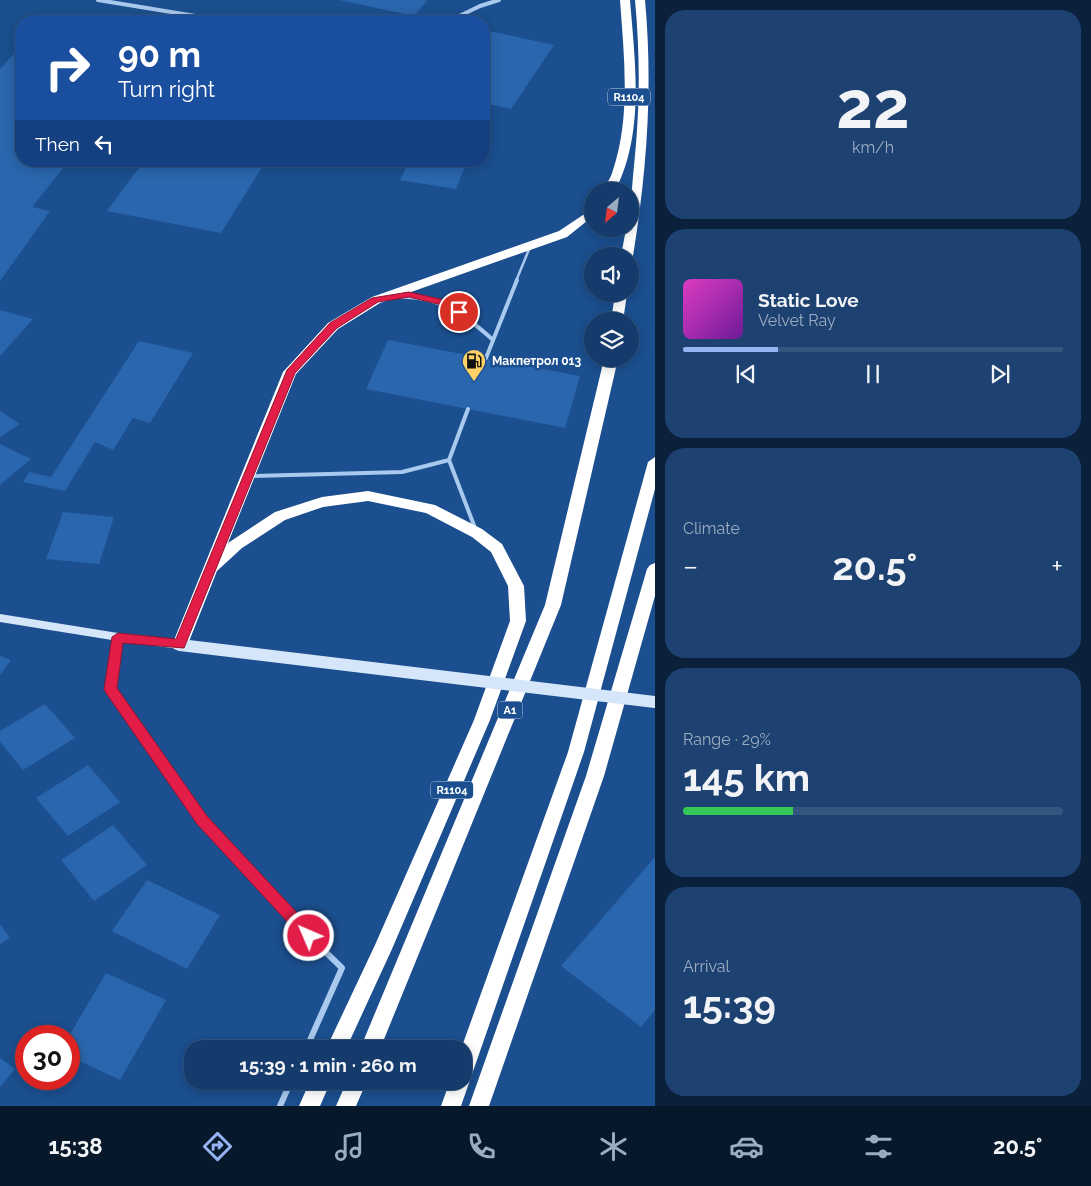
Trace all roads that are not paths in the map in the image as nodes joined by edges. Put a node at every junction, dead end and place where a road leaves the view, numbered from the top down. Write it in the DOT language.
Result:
graph roads {
  1 [pos="98,0"];
  2 [pos="499,0"];
  3 [pos="625,0"];
  4 [pos="640,0"];
  5 [pos="189,15"];
  6 [pos="461,15"];
  7 [pos="614,182"];
  8 [pos="584,218"];
  9 [pos="530,247"];
  10 [pos="629,247"];
  11 [pos="376,300"];
  12 [pos="492,339"];
  13 [pos="486,358"];
  14 [pos="609,367"];
  15 [pos="468,409"];
  16 [pos="449,460"];
  17 [pos="655,462"];
  18 [pos="248,476"];
  19 [pos="477,533"];
  20 [pos="213,567"];
  21 [pos="655,569"];
  22 [pos="0,618"];
  23 [pos="118,637"];
  24 [pos="180,645"];
  25 [pos="655,702"];
  26 [pos="310,1040"];
  27 [pos="340,1040"];
  28 [pos="374,1040"];
  29 [pos="472,1045"];
  30 [pos="287,1090"];
  31 [pos="317,1090"];
  32 [pos="353,1090"];
  33 [pos="457,1090"];
  34 [pos="280,1106"];
  35 [pos="309,1106"];
  36 [pos="346,1106"];
  37 [pos="451,1106"];
  38 [pos="479,1106"];
  1 -- 5 [label="street"];
  2 -- 6 [label="street"];
  3 -- 7 [label="highway, R1104"];
  4 -- 10 [label="highway"];
  8 -- 9 [label="highway, R1104"];
  9 -- 11 [label="highway, R1104"];
  9 -- 12 [label="lane"];
  11 -- 12 [label="lane"];
  11 -- 18 [label="highway, R1104"];
  12 -- 13 [label="lane"];
  14 -- 28 [label="highway, A1"];
  15 -- 16 [label="lane"];
  16 -- 18 [label="lane"];
  16 -- 19 [label="lane"];
  17 -- 29 [label="highway"];
  18 -- 20 [label="highway, R1104"];
  19 -- 20 [label="highway, R1104"];
  19 -- 27 [label="highway, R1104"];
  20 -- 24 [label="highway, R1104"];
  21 -- 38 [label="highway"];
  22 -- 23 [label="main road"];
  23 -- 24 [label="main road"];
  23 -- 26 [label="street"];
  24 -- 25 [label="main road, bridge"];
  30 -- 34 [label="street"];
  31 -- 35 [label="highway"];
  32 -- 36 [label="highway"];
  33 -- 37 [label="highway"];
}
